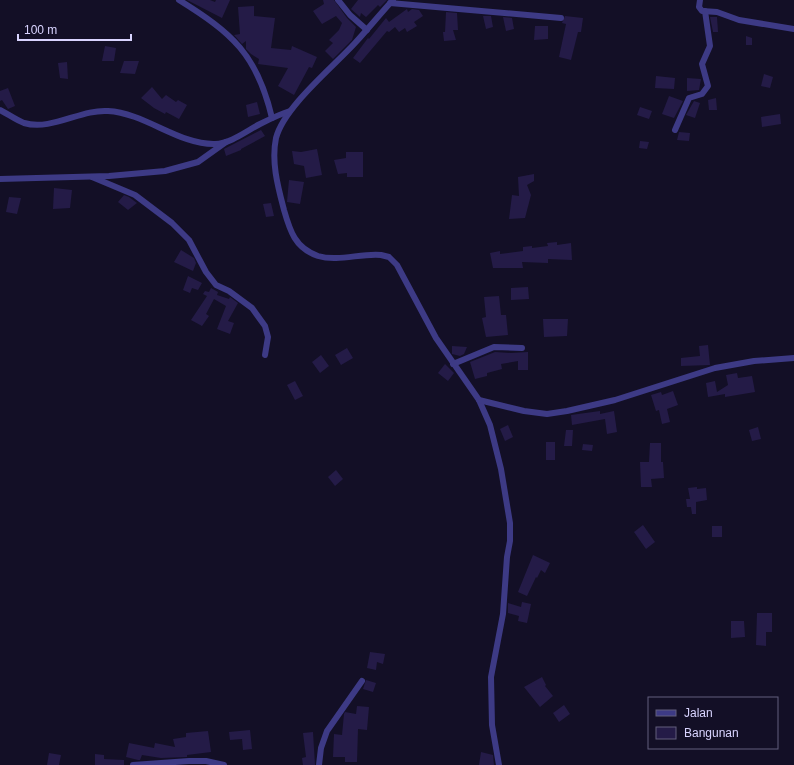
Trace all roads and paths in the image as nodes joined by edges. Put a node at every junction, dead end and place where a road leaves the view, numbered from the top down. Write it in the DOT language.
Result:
graph roads {
  1 [pos="179,0"];
  2 [pos="338,0"];
  3 [pos="700,0"];
  4 [pos="392,1"];
  5 [pos="705,11"];
  6 [pos="561,18"];
  7 [pos="794,29"];
  8 [pos="367,30"];
  9 [pos="0,110"];
  10 [pos="290,111"];
  11 [pos="272,118"];
  12 [pos="675,130"];
  13 [pos="227,141"];
  14 [pos="92,177"];
  15 [pos="0,179"];
  16 [pos="522,348"];
  17 [pos="265,356"];
  18 [pos="794,358"];
  19 [pos="453,364"];
  20 [pos="479,400"];
  21 [pos="362,681"];
  22 [pos="133,765"];
  23 [pos="224,765"];
  24 [pos="319,765"];
  25 [pos="499,765"];
  1 -- 11 [label="street"];
  2 -- 8 [label="street"];
  3 -- 5 [label="street"];
  4 -- 6 [label="street"];
  4 -- 8 [label="street"];
  5 -- 7 [label="street"];
  5 -- 12 [label="street"];
  8 -- 10 [label="street"];
  9 -- 13 [label="street"];
  10 -- 11 [label="street"];
  10 -- 19 [label="street"];
  11 -- 13 [label="street"];
  13 -- 14 [label="street"];
  14 -- 15 [label="street"];
  14 -- 17 [label="street"];
  16 -- 19 [label="street"];
  18 -- 20 [label="street"];
  19 -- 20 [label="street"];
  20 -- 25 [label="street"];
  21 -- 24 [label="street"];
  22 -- 23 [label="street"];
}
